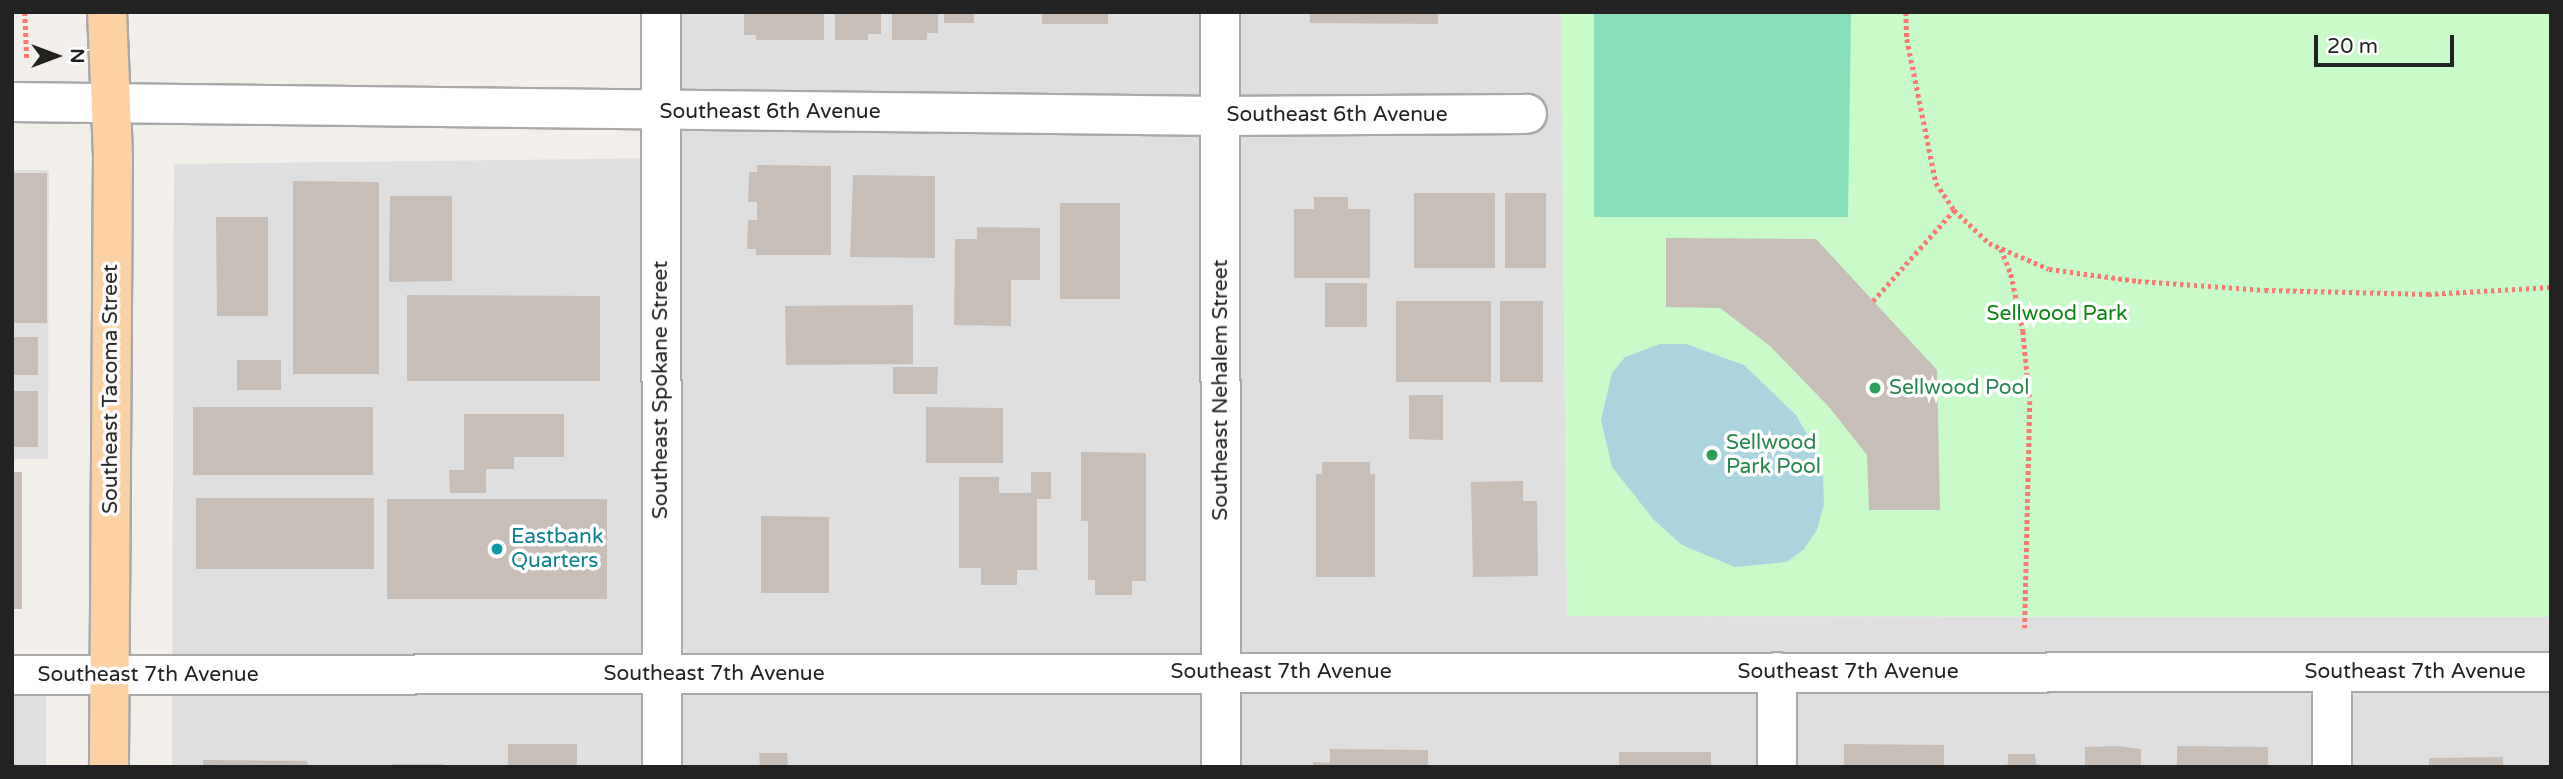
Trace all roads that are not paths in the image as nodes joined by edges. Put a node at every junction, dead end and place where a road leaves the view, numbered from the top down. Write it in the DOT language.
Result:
graph roads {
  1 [pos="107,12"];
  2 [pos="661,12"];
  3 [pos="1220,12"];
  4 [pos="12,102"];
  5 [pos="111,102"];
  6 [pos="661,111"];
  7 [pos="1527,114"];
  8 [pos="1220,116"];
  9 [pos="1777,672"];
  10 [pos="2332,672"];
  11 [pos="2551,672"];
  12 [pos="1222,673"];
  13 [pos="662,674"];
  14 [pos="12,675"];
  15 [pos="109,676"];
  16 [pos="109,767"];
  17 [pos="662,767"];
  18 [pos="1221,767"];
  19 [pos="1777,767"];
  20 [pos="2332,767"];
  1 -- 5 [label="main road, Southeast Tacoma Street"];
  2 -- 6 [label="street, Southeast Spokane Street"];
  3 -- 8 [label="street, Southeast Nehalem Street"];
  4 -- 5 [label="street, Southeast 6th Avenue"];
  5 -- 6 [label="street, Southeast 6th Avenue"];
  5 -- 15 [label="main road, Southeast Tacoma Street"];
  6 -- 8 [label="street, Southeast 6th Avenue"];
  6 -- 13 [label="street, Southeast Spokane Street"];
  7 -- 8 [label="street, Southeast 6th Avenue"];
  8 -- 12 [label="street, Southeast Nehalem Street"];
  9 -- 10 [label="street, Southeast 7th Avenue"];
  9 -- 12 [label="street, Southeast 7th Avenue"];
  9 -- 19 [label="street"];
  10 -- 11 [label="street, Southeast 7th Avenue"];
  10 -- 20 [label="street"];
  12 -- 13 [label="street, Southeast 7th Avenue"];
  12 -- 18 [label="street, Southeast Nehalem Street"];
  13 -- 15 [label="street, Southeast 7th Avenue"];
  13 -- 17 [label="street, Southeast Spokane Street"];
  14 -- 15 [label="street, Southeast 7th Avenue"];
  15 -- 16 [label="main road, Southeast Tacoma Street"];
}
